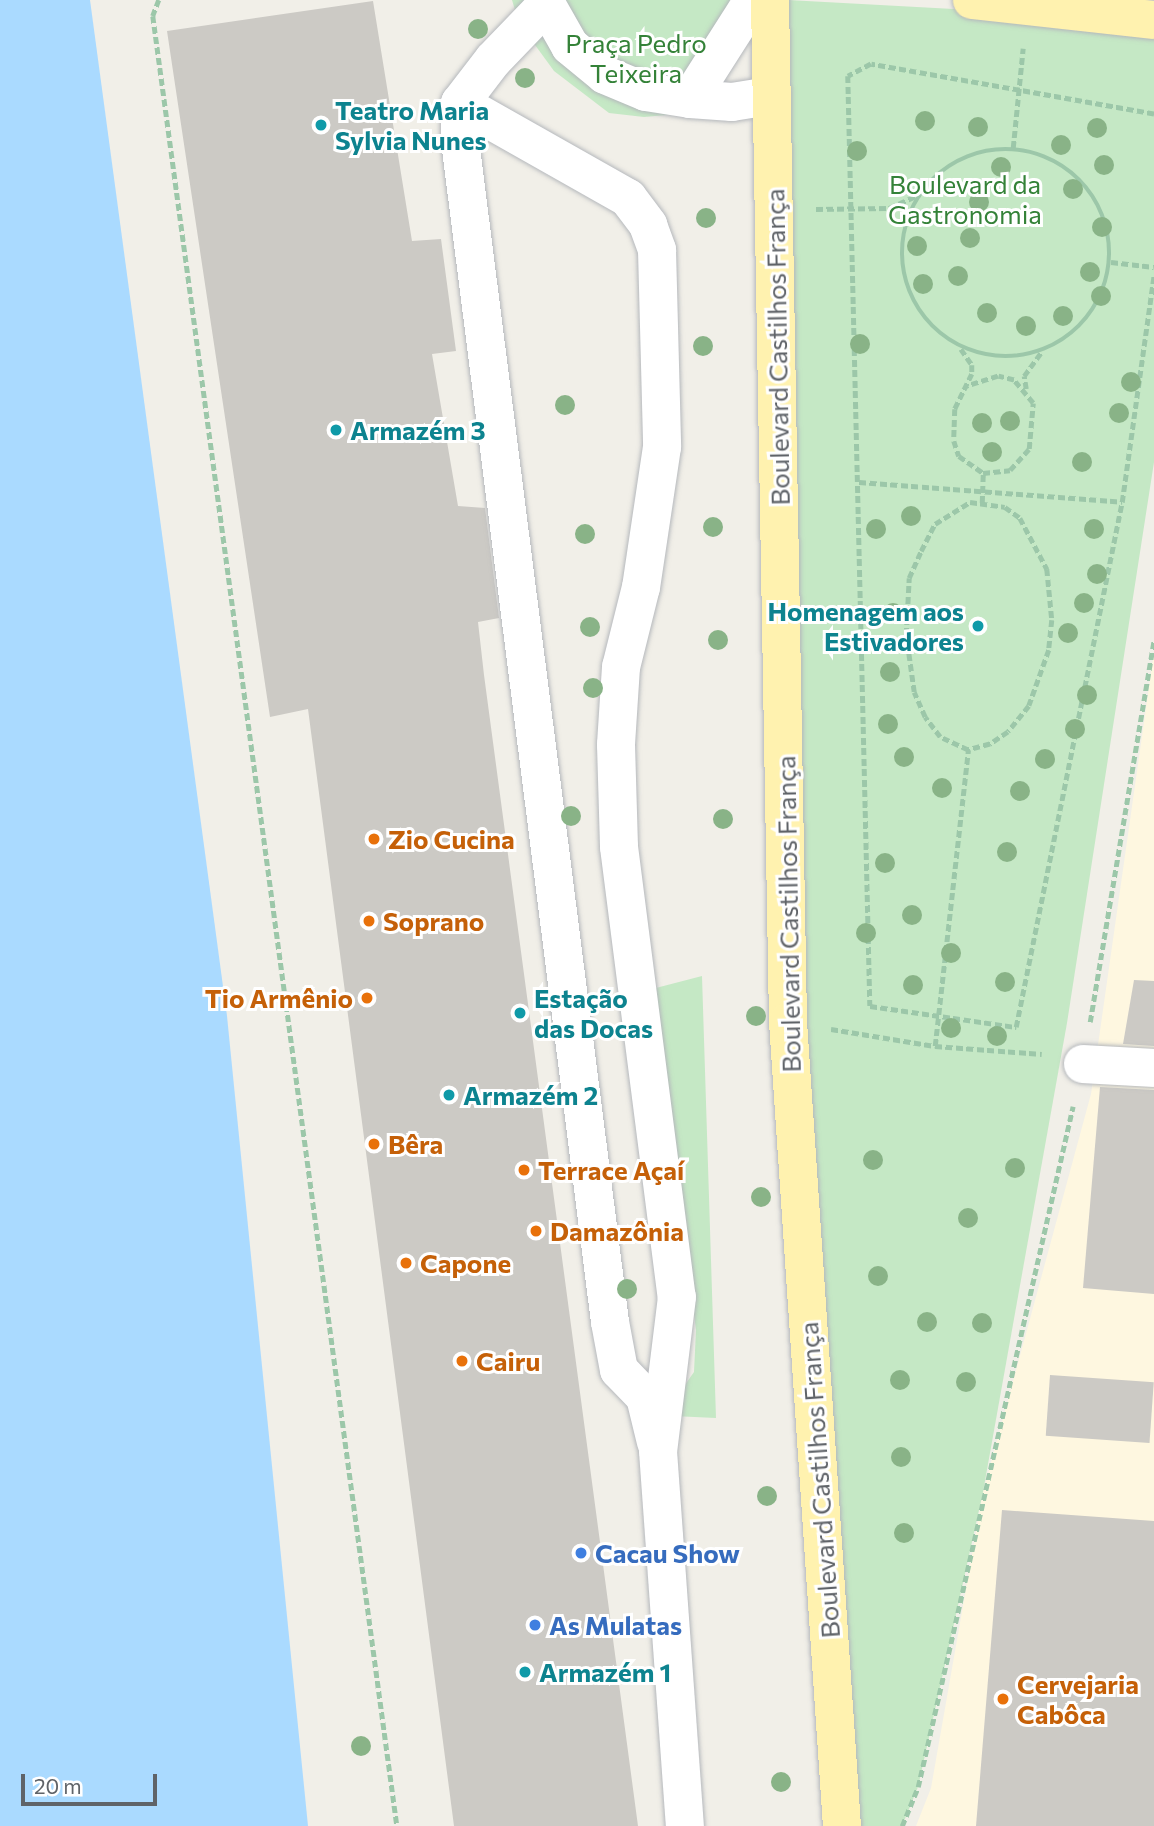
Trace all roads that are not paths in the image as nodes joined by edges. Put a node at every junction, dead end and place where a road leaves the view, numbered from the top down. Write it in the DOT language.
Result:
graph roads {
  1 [pos="753,0"];
  2 [pos="770,0"];
  3 [pos="972,0"];
  4 [pos="545,2"];
  5 [pos="1154,20"];
  6 [pos="770,96"];
  7 [pos="690,99"];
  8 [pos="460,103"];
  9 [pos="1083,1064"];
  10 [pos="1154,1068"];
  11 [pos="658,1451"];
  12 [pos="685,1826"];
  13 [pos="842,1826"];
  1 -- 7 [label="street"];
  2 -- 6 [label="main road, Boulevard Castilhos França"];
  3 -- 5 [label="main road"];
  4 -- 7 [label="street"];
  4 -- 8 [label="street"];
  6 -- 7 [label="street"];
  6 -- 13 [label="main road, Boulevard Castilhos França"];
  8 -- 11 [label="street"];
  8 -- 11 [label="street"];
  9 -- 10 [label="street"];
  11 -- 12 [label="street"];
}
